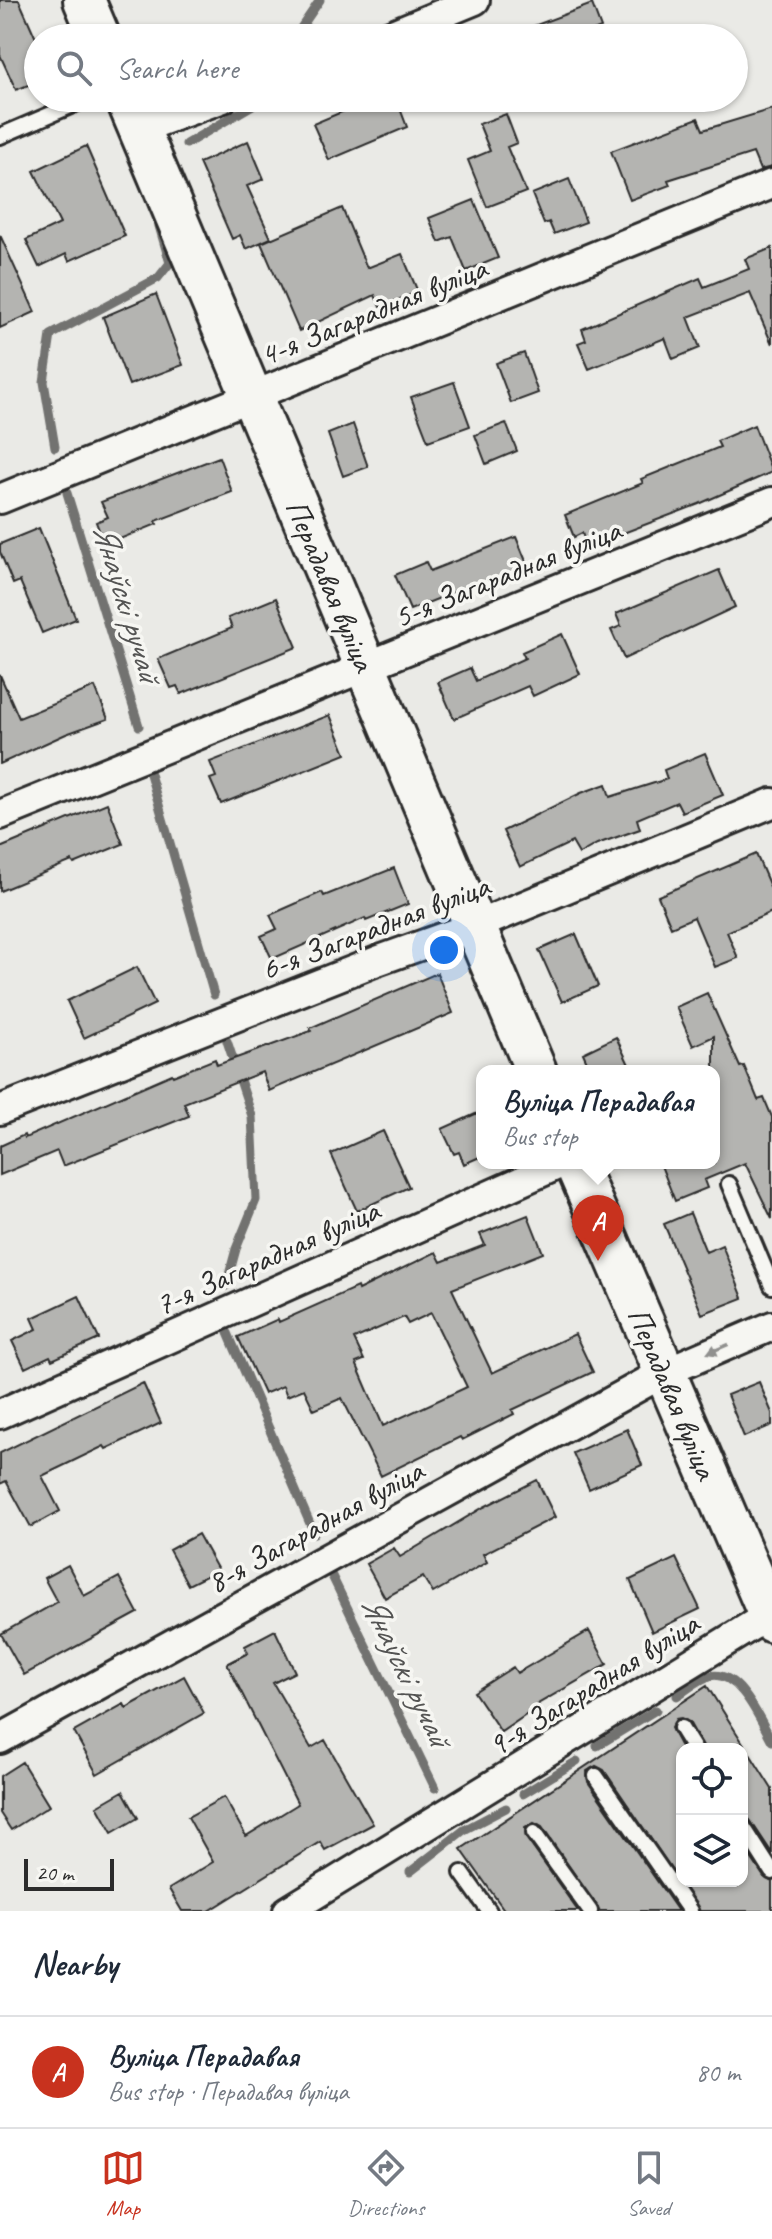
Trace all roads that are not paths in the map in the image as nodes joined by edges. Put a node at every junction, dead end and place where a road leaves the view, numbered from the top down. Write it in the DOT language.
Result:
graph roads {
  1 [pos="84,0"];
  2 [pos="475,0"];
  3 [pos="94,24"];
  4 [pos="417,24"];
  5 [pos="56,112"];
  6 [pos="132,113"];
  7 [pos="0,136"];
  8 [pos="772,184"];
  9 [pos="252,397"];
  10 [pos="0,499"];
  11 [pos="772,502"];
  12 [pos="365,667"];
  13 [pos="772,803"];
  14 [pos="0,815"];
  15 [pos="475,926"];
  16 [pos="533,1065"];
  17 [pos="0,1110"];
  18 [pos="549,1169"];
  19 [pos="578,1169"];
  20 [pos="729,1184"];
  21 [pos="772,1286"];
  22 [pos="772,1326"];
  23 [pos="663,1373"];
  24 [pos="0,1414"];
  25 [pos="771,1618"];
  26 [pos="681,1728"];
  27 [pos="0,1739"];
  28 [pos="690,1743"];
  29 [pos="596,1776"];
  30 [pos="534,1833"];
  31 [pos="748,1834"];
  32 [pos="772,1872"];
  33 [pos="462,1873"];
  34 [pos="288,1911"];
  35 [pos="489,1911"];
  36 [pos="590,1911"];
  37 [pos="690,1911"];
  1 -- 3 [label="street"];
  2 -- 4 [label="street"];
  5 -- 7 [label="lane"];
  6 -- 9 [label="street, Перадавая вуліца"];
  8 -- 9 [label="street, 4-я Загарадная вуліца"];
  9 -- 10 [label="street, 4-я Загарадная вуліца"];
  9 -- 12 [label="street, Перадавая вуліца"];
  11 -- 12 [label="street, 5-я Загарадная вуліца"];
  12 -- 14 [label="street, 5-я Загарадная вуліца"];
  12 -- 15 [label="street, Перадавая вуліца"];
  13 -- 15 [label="street, 6-я Загарадная вуліца"];
  15 -- 16 [label="street, Перадавая вуліца"];
  15 -- 17 [label="street, 6-я Загарадная вуліца"];
  18 -- 24 [label="street, 7-я Загарадная вуліца"];
  19 -- 23 [label="street, Перадавая вуліца"];
  20 -- 21 [label="lane"];
  22 -- 23 [label="street, 8-я Загарадная вуліца, one-way"];
  23 -- 25 [label="street, Перадавая вуліца"];
  23 -- 27 [label="street, 8-я Загарадная вуліца"];
  25 -- 34 [label="street, 9-я Загарадная вуліца"];
  26 -- 28 [label="lane"];
  29 -- 37 [label="lane"];
  30 -- 36 [label="lane"];
  31 -- 32 [label="lane"];
  33 -- 35 [label="lane"];
}
